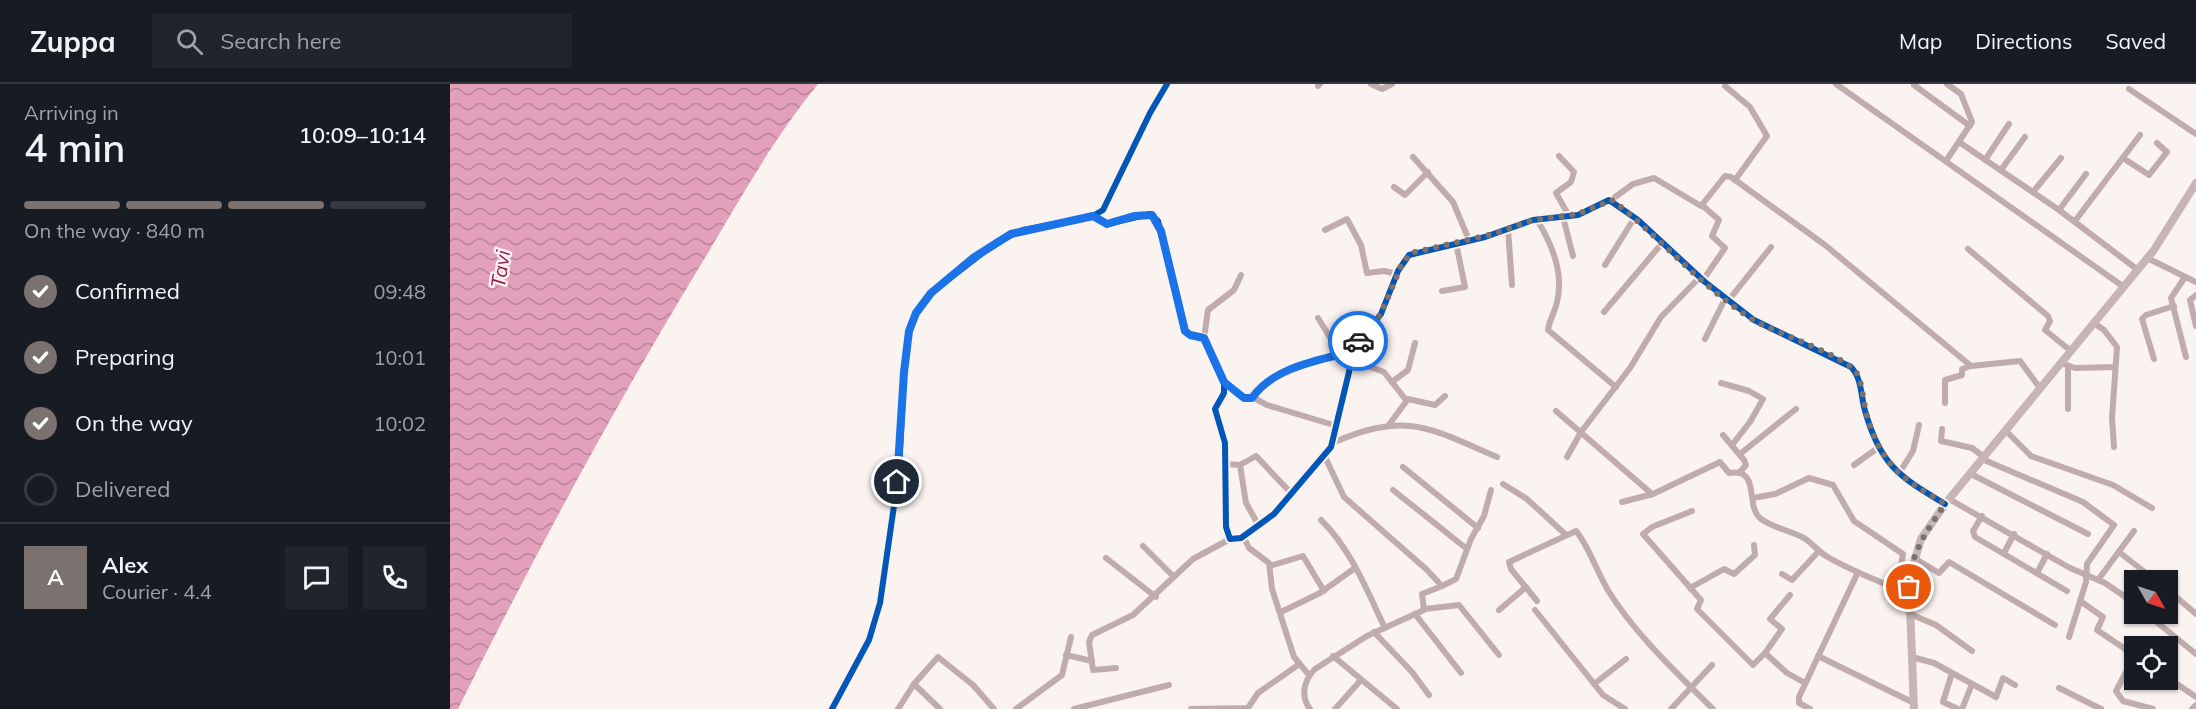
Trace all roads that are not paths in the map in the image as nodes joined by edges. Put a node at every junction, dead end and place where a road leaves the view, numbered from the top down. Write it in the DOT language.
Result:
graph roads {
  1 [pos="1167,84"];
  2 [pos="1371,84"];
  3 [pos="1392,84"];
  4 [pos="1836,84"];
  5 [pos="1947,84"];
  6 [pos="1914,85"];
  7 [pos="1725,86"];
  8 [pos="2129,89"];
  9 [pos="2009,124"];
  10 [pos="1970,126"];
  11 [pos="2196,134"];
  12 [pos="2140,135"];
  13 [pos="2025,137"];
  14 [pos="1959,142"];
  15 [pos="2157,143"];
  16 [pos="1559,156"];
  17 [pos="1413,157"];
  18 [pos="2061,158"];
  19 [pos="2123,158"];
  20 [pos="1985,160"];
  21 [pos="1946,161"];
  22 [pos="2001,170"];
  23 [pos="1428,172"];
  24 [pos="2086,174"];
  25 [pos="1735,180"];
  26 [pos="2196,183"];
  27 [pos="1394,187"];
  28 [pos="2033,192"];
  29 [pos="1611,200"];
  30 [pos="1703,206"];
  31 [pos="2059,210"];
  32 [pos="1093,216"];
  33 [pos="1566,217"];
  34 [pos="1635,217"];
  35 [pos="1537,220"];
  36 [pos="2075,221"];
  37 [pos="1508,229"];
  38 [pos="1325,230"];
  39 [pos="1469,240"];
  40 [pos="1663,242"];
  41 [pos="1456,243"];
  42 [pos="1771,247"];
  43 [pos="1968,249"];
  44 [pos="1573,256"];
  45 [pos="2147,258"];
  46 [pos="1605,265"];
  47 [pos="2134,266"];
  48 [pos="1397,274"];
  49 [pos="1241,276"];
  50 [pos="2185,277"];
  51 [pos="1701,279"];
  52 [pos="2196,282"];
  53 [pos="2119,284"];
  54 [pos="1512,285"];
  55 [pos="1442,291"];
  56 [pos="2196,295"];
  57 [pos="1727,300"];
  58 [pos="2174,306"];
  59 [pos="1604,312"];
  60 [pos="1318,318"];
  61 [pos="2094,323"];
  62 [pos="2196,326"];
  63 [pos="1204,338"];
  64 [pos="1705,339"];
  65 [pos="1416,343"];
  66 [pos="2067,349"];
  67 [pos="1354,351"];
  68 [pos="1341,355"];
  69 [pos="2186,357"];
  70 [pos="2154,359"];
  71 [pos="1351,360"];
  72 [pos="2065,365"];
  73 [pos="1971,366"];
  74 [pos="2115,367"];
  75 [pos="1224,382"];
  76 [pos="1392,382"];
  77 [pos="1721,383"];
  78 [pos="2038,385"];
  79 [pos="1616,387"];
  80 [pos="1445,396"];
  81 [pos="1252,398"];
  82 [pos="1406,400"];
  83 [pos="1945,403"];
  84 [pos="1796,409"];
  85 [pos="2068,409"];
  86 [pos="1556,411"];
  87 [pos="1919,425"];
  88 [pos="1337,426"];
  89 [pos="1388,426"];
  90 [pos="1942,429"];
  91 [pos="2006,431"];
  92 [pos="1581,432"];
  93 [pos="1723,435"];
  94 [pos="1332,443"];
  95 [pos="1732,445"];
  96 [pos="1879,447"];
  97 [pos="2114,447"];
  98 [pos="1740,454"];
  99 [pos="1324,455"];
  100 [pos="1981,455"];
  101 [pos="1497,457"];
  102 [pos="1567,457"];
  103 [pos="1226,465"];
  104 [pos="1240,465"];
  105 [pos="1854,465"];
  106 [pos="1403,467"];
  107 [pos="1740,472"];
  108 [pos="1971,474"];
  109 [pos="1898,475"];
  110 [pos="1503,484"];
  111 [pos="1393,490"];
  112 [pos="1491,490"];
  113 [pos="1291,493"];
  114 [pos="1652,494"];
  115 [pos="1753,498"];
  116 [pos="1622,502"];
  117 [pos="1944,502"];
  118 [pos="2152,508"];
  119 [pos="1692,511"];
  120 [pos="1982,516"];
  121 [pos="1321,520"];
  122 [pos="1259,526"];
  123 [pos="1478,528"];
  124 [pos="2134,531"];
  125 [pos="1565,534"];
  126 [pos="2014,534"];
  127 [pos="2088,534"];
  128 [pos="1243,536"];
  129 [pos="1230,539"];
  130 [pos="1754,545"];
  131 [pos="1143,546"];
  132 [pos="1467,549"];
  133 [pos="1819,551"];
  134 [pos="2119,552"];
  135 [pos="2004,553"];
  136 [pos="2047,554"];
  137 [pos="1106,558"];
  138 [pos="1914,558"];
  139 [pos="1270,566"];
  140 [pos="1355,568"];
  141 [pos="2142,570"];
  142 [pos="1858,572"];
  143 [pos="2037,573"];
  144 [pos="1782,574"];
  145 [pos="2086,575"];
  146 [pos="1174,577"];
  147 [pos="2098,580"];
  148 [pos="1442,586"];
  149 [pos="1526,587"];
  150 [pos="1690,588"];
  151 [pos="1904,588"];
  152 [pos="1324,591"];
  153 [pos="2067,591"];
  154 [pos="1790,595"];
  155 [pos="1156,597"];
  156 [pos="2124,597"];
  157 [pos="2178,598"];
  158 [pos="1538,601"];
  159 [pos="2080,601"];
  160 [pos="1425,609"];
  161 [pos="1499,610"];
  162 [pos="1535,610"];
  163 [pos="1281,612"];
  164 [pos="1415,614"];
  165 [pos="1910,614"];
  166 [pos="2196,614"];
  167 [pos="2165,624"];
  168 [pos="2055,625"];
  169 [pos="1385,628"];
  170 [pos="1374,632"];
  171 [pos="1071,637"];
  172 [pos="2069,637"];
  173 [pos="2124,649"];
  174 [pos="1972,651"];
  175 [pos="1765,653"];
  176 [pos="2196,654"];
  177 [pos="1066,655"];
  178 [pos="1499,655"];
  179 [pos="1818,656"];
  180 [pos="1333,657"];
  181 [pos="1912,657"];
  182 [pos="1626,659"];
  183 [pos="1092,661"];
  184 [pos="1298,665"];
  185 [pos="1712,665"];
  186 [pos="1116,668"];
  187 [pos="2124,672"];
  188 [pos="1461,673"];
  189 [pos="1952,673"];
  190 [pos="1309,675"];
  191 [pos="1361,680"];
  192 [pos="1805,683"];
  193 [pos="914,684"];
  194 [pos="1594,684"];
  195 [pos="1972,684"];
  196 [pos="1169,685"];
  197 [pos="2015,685"];
  198 [pos="2178,685"];
  199 [pos="1690,687"];
  200 [pos="2059,688"];
  201 [pos="1429,695"];
  202 [pos="2196,697"];
  203 [pos="1911,703"];
  204 [pos="2196,705"];
  205 [pos="832,709"];
  206 [pos="898,709"];
  207 [pos="940,709"];
  208 [pos="994,709"];
  209 [pos="1016,709"];
  210 [pos="1074,709"];
  211 [pos="1191,709"];
  212 [pos="1310,709"];
  213 [pos="1335,709"];
  214 [pos="1397,709"];
  215 [pos="1625,709"];
  216 [pos="1671,709"];
  217 [pos="1713,709"];
  218 [pos="1810,709"];
  219 [pos="1960,709"];
  220 [pos="2102,709"];
  221 [pos="2153,709"];
  222 [pos="2192,709"];
  1 -- 32 [label="street"];
  2 -- 3 [label="street"];
  4 -- 21 [label="street"];
  5 -- 10 [label="street"];
  6 -- 10 [label="street"];
  7 -- 25 [label="street"];
  8 -- 11 [label="street"];
  9 -- 20 [label="street"];
  10 -- 14 [label="street"];
  12 -- 19 [label="street"];
  13 -- 22 [label="street"];
  14 -- 20 [label="street"];
  14 -- 21 [label="street"];
  15 -- 19 [label="street"];
  16 -- 33 [label="street"];
  17 -- 23 [label="street"];
  18 -- 28 [label="street"];
  19 -- 36 [label="street"];
  20 -- 22 [label="street"];
  21 -- 53 [label="street"];
  22 -- 28 [label="street"];
  23 -- 27 [label="street"];
  23 -- 39 [label="street"];
  24 -- 31 [label="street"];
  25 -- 30 [label="street"];
  25 -- 73 [label="street"];
  26 -- 45 [label="street"];
  28 -- 31 [label="street"];
  29 -- 30 [label="street"];
  29 -- 33 [label="street"];
  29 -- 34 [label="street"];
  30 -- 51 [label="street"];
  31 -- 36 [label="street"];
  32 -- 63 [label="street"];
  32 -- 205 [label="street"];
  33 -- 35 [label="street"];
  33 -- 44 [label="street"];
  34 -- 40 [label="street"];
  34 -- 46 [label="street"];
  35 -- 37 [label="street"];
  35 -- 79 [label="street"];
  36 -- 47 [label="street"];
  37 -- 39 [label="street"];
  37 -- 54 [label="street"];
  38 -- 48 [label="street"];
  39 -- 41 [label="street"];
  40 -- 51 [label="street"];
  40 -- 59 [label="street"];
  41 -- 48 [label="street"];
  41 -- 55 [label="street"];
  42 -- 57 [label="street"];
  43 -- 66 [label="street"];
  45 -- 47 [label="street"];
  45 -- 50 [label="street"];
  47 -- 53 [label="street"];
  48 -- 67 [label="street"];
  49 -- 63 [label="street"];
  50 -- 52 [label="street"];
  50 -- 58 [label="street"];
  51 -- 57 [label="street"];
  51 -- 79 [label="street"];
  53 -- 61 [label="street"];
  56 -- 62 [label="street"];
  57 -- 64 [label="street"];
  57 -- 96 [label="street"];
  58 -- 69 [label="street"];
  58 -- 70 [label="street"];
  60 -- 68 [label="street"];
  61 -- 66 [label="street"];
  61 -- 74 [label="street"];
  63 -- 75 [label="street"];
  65 -- 76 [label="street"];
  66 -- 72 [label="street"];
  67 -- 68 [label="street"];
  67 -- 71 [label="street"];
  68 -- 81 [label="street"];
  71 -- 76 [label="street"];
  71 -- 88 [label="street"];
  72 -- 74 [label="street"];
  72 -- 78 [label="street"];
  72 -- 85 [label="street"];
  73 -- 78 [label="street"];
  73 -- 83 [label="street"];
  74 -- 97 [label="street"];
  75 -- 81 [label="street"];
  75 -- 103 [label="street"];
  76 -- 82 [label="street"];
  77 -- 95 [label="street"];
  78 -- 91 [label="street"];
  79 -- 92 [label="street"];
  80 -- 82 [label="street"];
  81 -- 88 [label="street"];
  82 -- 89 [label="street"];
  84 -- 98 [label="street"];
  86 -- 92 [label="street"];
  87 -- 109 [label="street"];
  88 -- 94 [label="street"];
  89 -- 94 [label="street"];
  89 -- 101 [label="street"];
  90 -- 100 [label="street"];
  91 -- 100 [label="street"];
  91 -- 118 [label="street"];
  92 -- 102 [label="street"];
  92 -- 114 [label="street"];
  93 -- 95 [label="street"];
  94 -- 99 [label="street"];
  95 -- 98 [label="street"];
  96 -- 105 [label="street"];
  96 -- 109 [label="street"];
  98 -- 107 [label="street"];
  99 -- 113 [label="street"];
  99 -- 148 [label="street"];
  100 -- 108 [label="street"];
  100 -- 145 [label="street"];
  103 -- 104 [label="street"];
  103 -- 129 [label="street"];
  104 -- 113 [label="street"];
  104 -- 122 [label="street"];
  106 -- 123 [label="street"];
  107 -- 114 [label="street"];
  107 -- 115 [label="street"];
  108 -- 117 [label="street"];
  108 -- 127 [label="street"];
  109 -- 117 [label="street"];
  110 -- 125 [label="street"];
  111 -- 132 [label="street"];
  112 -- 123 [label="street"];
  113 -- 122 [label="street"];
  114 -- 116 [label="street"];
  115 -- 133 [label="street"];
  115 -- 151 [label="street"];
  117 -- 120 [label="street"];
  117 -- 138 [label="street"];
  119 -- 150 [label="street"];
  120 -- 126 [label="street"];
  120 -- 135 [label="street"];
  121 -- 140 [label="street"];
  122 -- 128 [label="street"];
  123 -- 132 [label="street"];
  124 -- 134 [label="street"];
  125 -- 149 [label="street"];
  125 -- 199 [label="street"];
  126 -- 135 [label="street"];
  126 -- 136 [label="street"];
  128 -- 129 [label="street"];
  128 -- 139 [label="street"];
  129 -- 146 [label="street"];
  130 -- 150 [label="street"];
  131 -- 146 [label="street"];
  132 -- 148 [label="street"];
  133 -- 142 [label="street"];
  133 -- 144 [label="street"];
  134 -- 141 [label="street"];
  134 -- 147 [label="street"];
  135 -- 143 [label="street"];
  136 -- 143 [label="street"];
  136 -- 145 [label="street"];
  137 -- 155 [label="street"];
  138 -- 151 [label="street"];
  138 -- 168 [label="street"];
  139 -- 152 [label="street"];
  139 -- 163 [label="street"];
  140 -- 152 [label="street"];
  140 -- 169 [label="street"];
  142 -- 151 [label="street"];
  142 -- 179 [label="street"];
  143 -- 153 [label="street"];
  145 -- 147 [label="street"];
  145 -- 159 [label="street"];
  146 -- 155 [label="street"];
  147 -- 156 [label="street"];
  148 -- 160 [label="street"];
  149 -- 158 [label="street"];
  149 -- 161 [label="street"];
  150 -- 175 [label="street"];
  151 -- 165 [label="street"];
  152 -- 163 [label="street"];
  154 -- 175 [label="street"];
  155 -- 183 [label="street"];
  157 -- 166 [label="street"];
  159 -- 172 [label="street"];
  159 -- 173 [label="street"];
  160 -- 164 [label="street"];
  160 -- 178 [label="street"];
  162 -- 194 [label="street"];
  163 -- 184 [label="street"];
  164 -- 169 [label="street"];
  164 -- 188 [label="street"];
  165 -- 174 [label="street"];
  165 -- 181 [label="street"];
  167 -- 176 [label="street"];
  169 -- 170 [label="street"];
  170 -- 180 [label="street"];
  170 -- 201 [label="street"];
  171 -- 177 [label="street"];
  175 -- 192 [label="street"];
  177 -- 183 [label="street"];
  177 -- 209 [label="street"];
  179 -- 192 [label="street"];
  179 -- 203 [label="street"];
  180 -- 190 [label="street"];
  180 -- 191 [label="street"];
  181 -- 189 [label="street"];
  181 -- 203 [label="street"];
  182 -- 194 [label="street"];
  183 -- 186 [label="street"];
  184 -- 190 [label="street"];
  184 -- 211 [label="street"];
  185 -- 199 [label="street"];
  187 -- 221 [label="street"];
  189 -- 195 [label="street"];
  189 -- 219 [label="street"];
  190 -- 212 [label="street"];
  191 -- 213 [label="street"];
  191 -- 214 [label="street"];
  192 -- 218 [label="street"];
  193 -- 206 [label="street"];
  193 -- 207 [label="street"];
  193 -- 208 [label="street"];
  194 -- 215 [label="street"];
  195 -- 197 [label="street"];
  195 -- 219 [label="street"];
  196 -- 210 [label="street"];
  198 -- 202 [label="street"];
  199 -- 216 [label="street"];
  199 -- 217 [label="street"];
  200 -- 220 [label="street"];
  204 -- 222 [label="street"];
}
